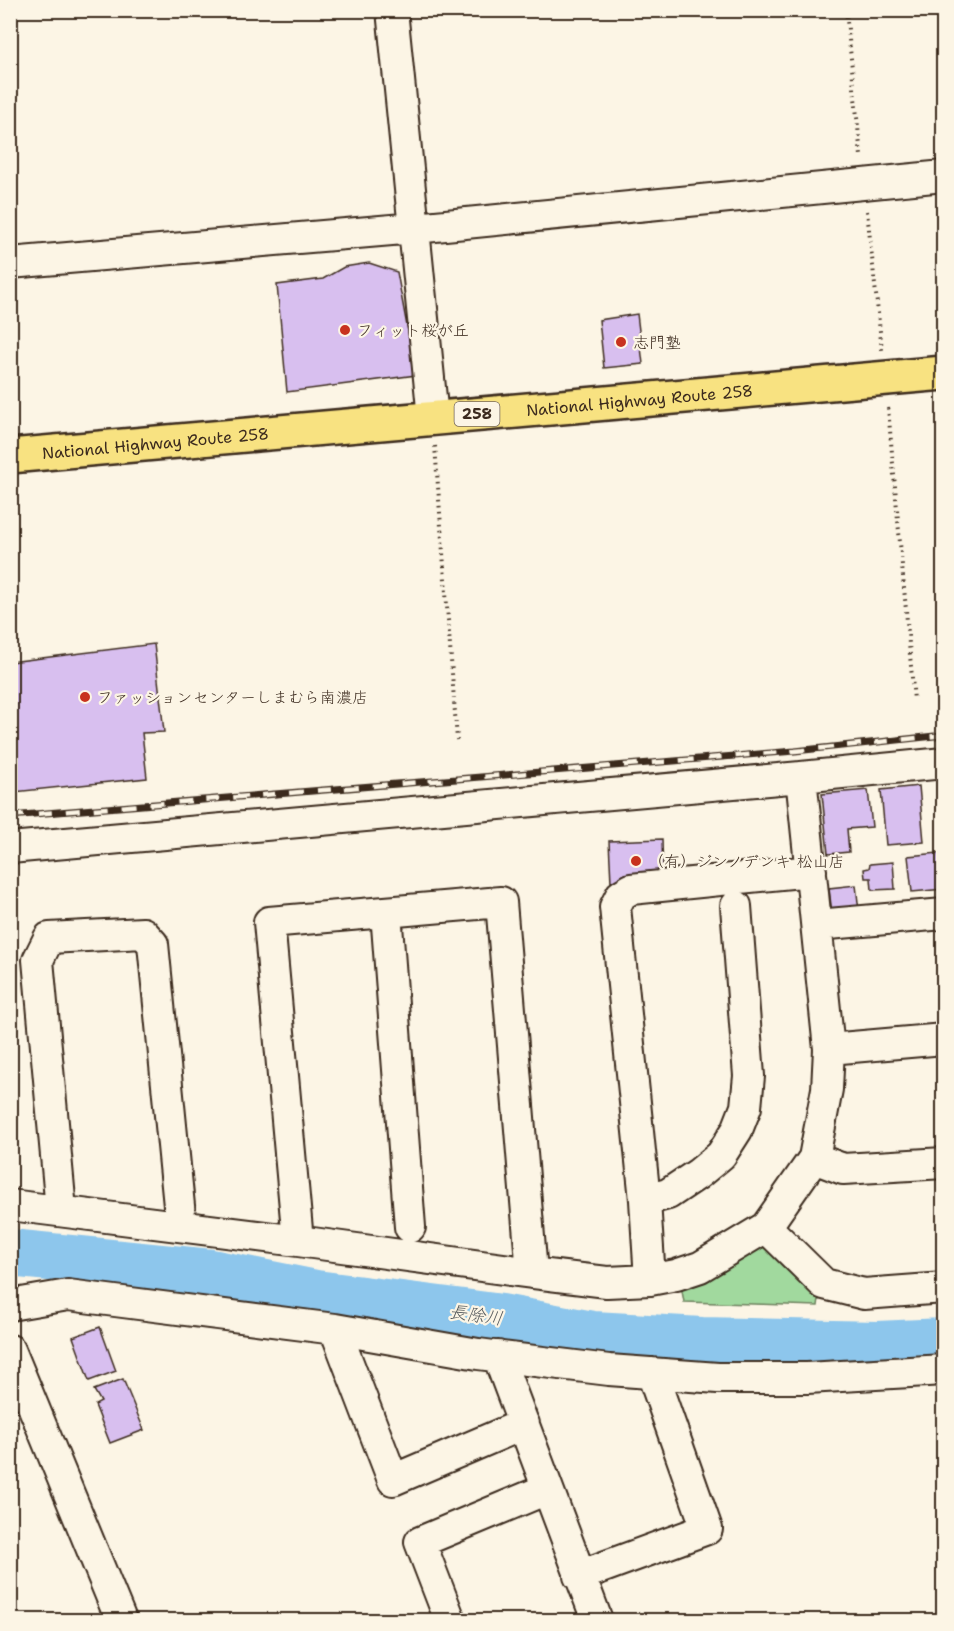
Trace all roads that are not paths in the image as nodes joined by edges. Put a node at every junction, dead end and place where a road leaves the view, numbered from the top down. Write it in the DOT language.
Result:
graph roads {
  1 [pos="392,10"];
  2 [pos="944,176"];
  3 [pos="414,228"];
  4 [pos="10,263"];
  5 [pos="944,373"];
  6 [pos="433,418"];
  7 [pos="10,456"];
  8 [pos="944,763"];
  9 [pos="801,777"];
  10 [pos="10,848"];
  11 [pos="811,871"];
  12 [pos="736,906"];
  13 [pos="386,912"];
  14 [pos="944,914"];
  15 [pos="817,925"];
  16 [pos="944,1039"];
  17 [pos="828,1049"];
  18 [pos="814,1158"];
  19 [pos="944,1163"];
  20 [pos="645,1200"];
  21 [pos="10,1204"];
  22 [pos="62,1210"];
  23 [pos="181,1226"];
  24 [pos="410,1227"];
  25 [pos="766,1227"];
  26 [pos="298,1241"];
  27 [pos="532,1273"];
  28 [pos="650,1280"];
  29 [pos="944,1288"];
  30 [pos="10,1305"];
  31 [pos="335,1329"];
  32 [pos="10,1350"];
  33 [pos="498,1356"];
  34 [pos="944,1370"];
  35 [pos="652,1373"];
  36 [pos="524,1424"];
  37 [pos="547,1489"];
  38 [pos="579,1576"];
  39 [pos="121,1620"];
  40 [pos="450,1620"];
  41 [pos="597,1620"];
  1 -- 3 [label="street"];
  2 -- 3 [label="street"];
  3 -- 4 [label="street"];
  3 -- 6 [label="street"];
  5 -- 6 [label="highway, National Highway Route 258 / 258"];
  6 -- 7 [label="highway, National Highway Route 258 / 258"];
  8 -- 9 [label="street"];
  9 -- 10 [label="street"];
  9 -- 11 [label="street"];
  11 -- 15 [label="street"];
  11 -- 20 [label="street"];
  12 -- 20 [label="street"];
  13 -- 24 [label="street"];
  13 -- 26 [label="street"];
  13 -- 27 [label="street"];
  14 -- 15 [label="street"];
  15 -- 17 [label="street"];
  16 -- 17 [label="street"];
  17 -- 18 [label="street"];
  18 -- 19 [label="street"];
  18 -- 25 [label="street"];
  20 -- 28 [label="street"];
  21 -- 22 [label="street"];
  22 -- 23 [label="street"];
  22 -- 23 [label="street"];
  23 -- 26 [label="street"];
  25 -- 28 [label="street"];
  25 -- 29 [label="street"];
  26 -- 27 [label="street"];
  27 -- 28 [label="street"];
  30 -- 31 [label="street"];
  31 -- 33 [label="street"];
  31 -- 36 [label="street"];
  32 -- 39 [label="street"];
  33 -- 35 [label="street"];
  33 -- 36 [label="street"];
  34 -- 35 [label="street"];
  35 -- 38 [label="street"];
  36 -- 37 [label="street"];
  37 -- 38 [label="street"];
  37 -- 40 [label="street"];
  38 -- 41 [label="street"];
}
